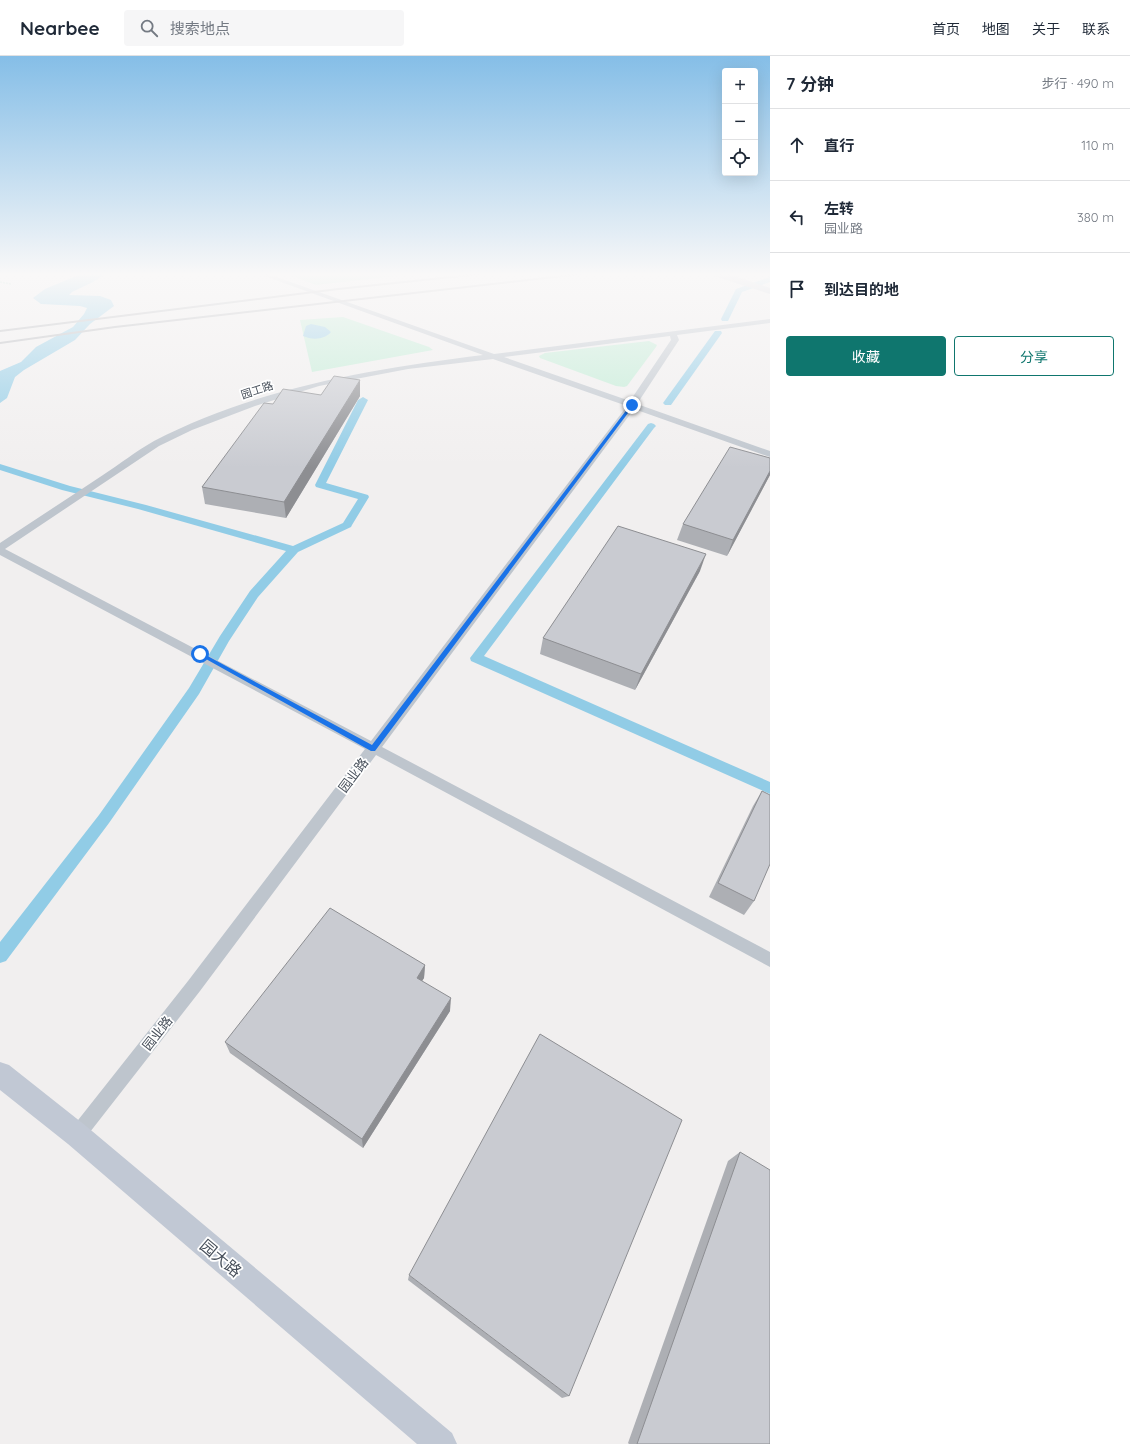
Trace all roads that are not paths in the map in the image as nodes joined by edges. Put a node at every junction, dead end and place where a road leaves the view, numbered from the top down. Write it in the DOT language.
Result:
graph roads {
  1 [pos="445,339"];
  2 [pos="629,339"];
  3 [pos="675,339"];
  4 [pos="496,357"];
  5 [pos="632,405"];
  6 [pos="770,454"];
  7 [pos="0,550"];
  8 [pos="373,749"];
  9 [pos="770,960"];
  10 [pos="0,1074"];
  11 [pos="77,1136"];
  12 [pos="441,1444"];
  1 -- 4 [label="street"];
  2 -- 4 [label="street, 园工路"];
  3 -- 5 [label="street, 园业路"];
  4 -- 5 [label="street"];
  4 -- 7 [label="street, 园工路"];
  5 -- 6 [label="street"];
  5 -- 8 [label="street, 园业路"];
  7 -- 8 [label="street"];
  8 -- 9 [label="street"];
  8 -- 11 [label="street, 园业路"];
  10 -- 11 [label="street, 园大路"];
  11 -- 12 [label="street, 园大路"];
}
